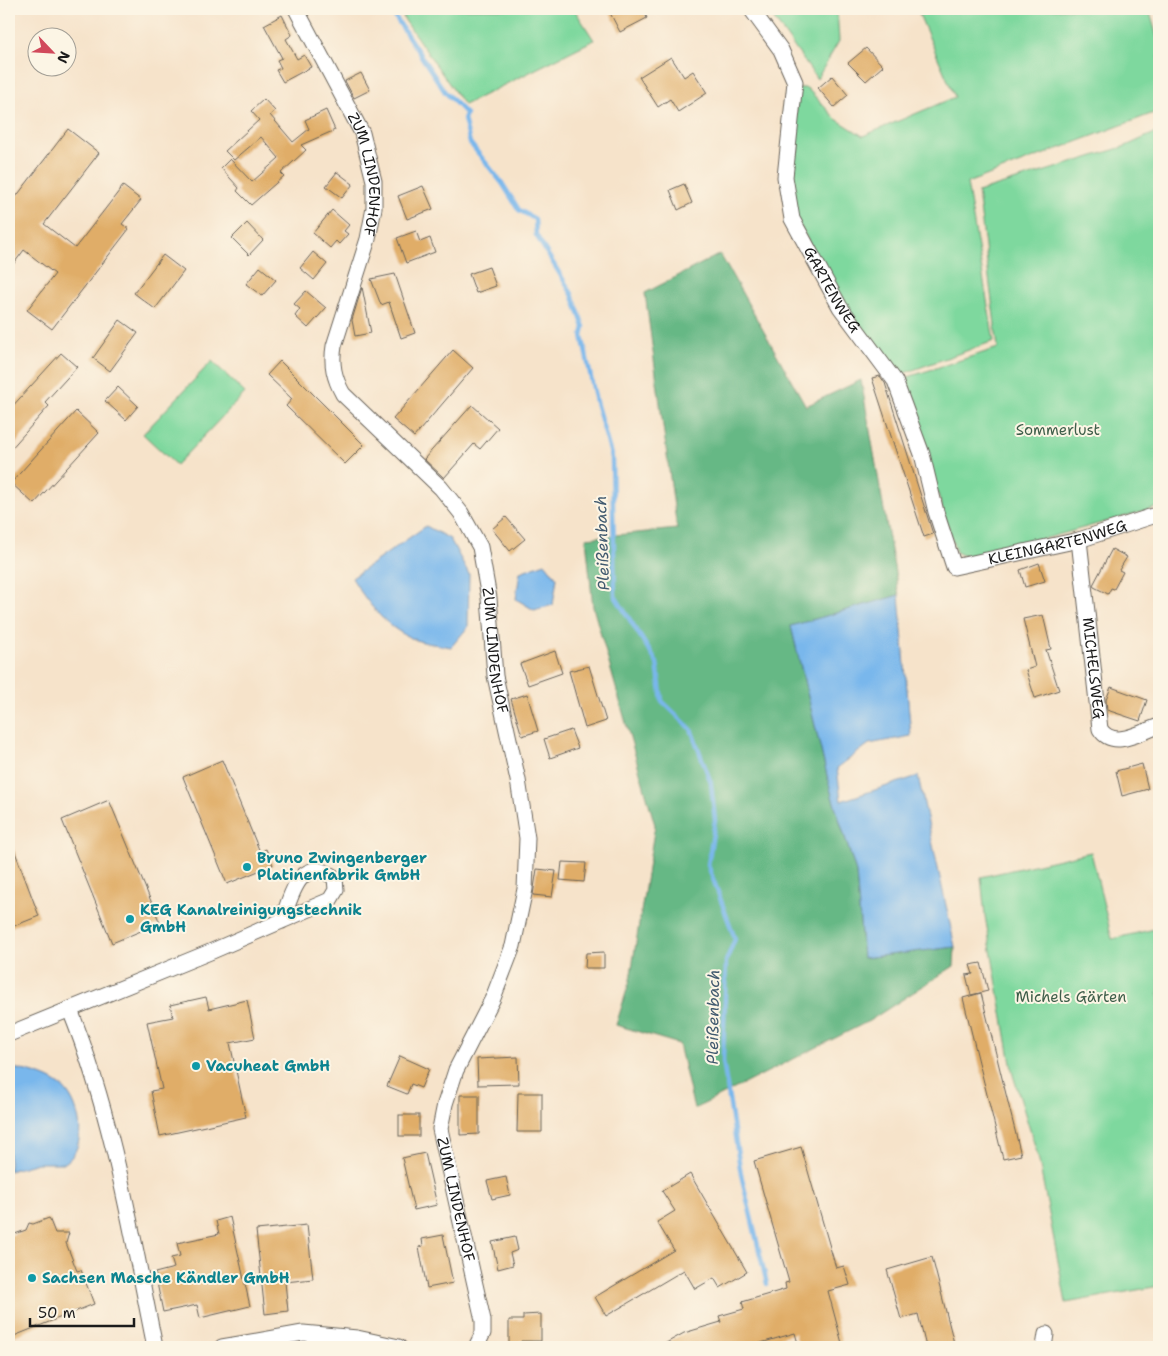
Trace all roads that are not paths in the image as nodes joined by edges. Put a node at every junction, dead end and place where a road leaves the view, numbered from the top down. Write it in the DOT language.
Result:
graph roads {
  1 [pos="296,9"];
  2 [pos="751,9"];
  3 [pos="1159,514"];
  4 [pos="1079,540"];
  5 [pos="954,567"];
  6 [pos="1159,726"];
  7 [pos="282,921"];
  8 [pos="70,1010"];
  9 [pos="9,1034"];
  10 [pos="155,1347"];
  11 [pos="222,1347"];
  12 [pos="399,1347"];
  13 [pos="476,1347"];
  1 -- 13 [label="street, ZUM LINDENHOF"];
  2 -- 5 [label="street, GARTENWEG"];
  3 -- 4 [label="street, KLEINGARTENWEG"];
  4 -- 5 [label="street, KLEINGARTENWEG"];
  4 -- 6 [label="street, MICHELSWEG"];
  7 -- 8 [label="street"];
  8 -- 9 [label="street"];
  8 -- 10 [label="street"];
  11 -- 12 [label="street"];
}
